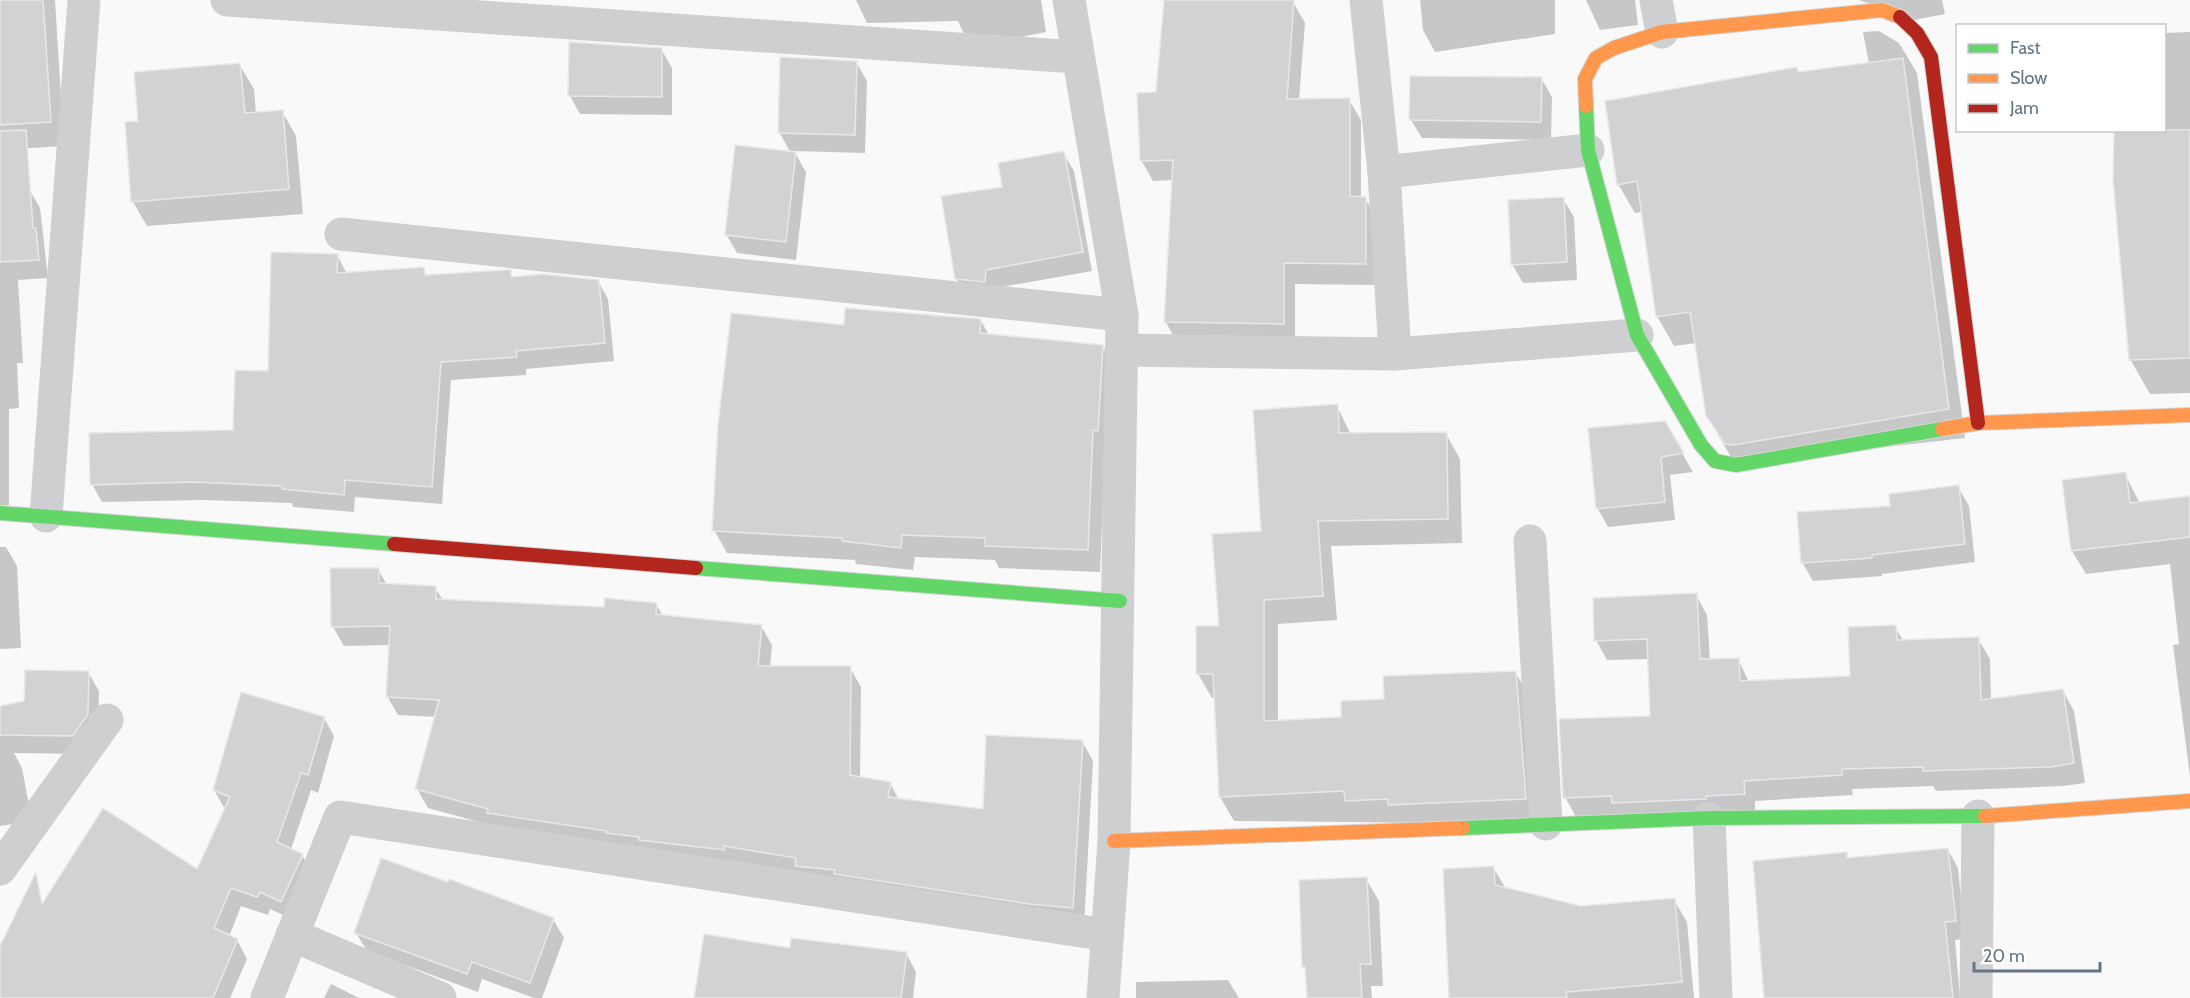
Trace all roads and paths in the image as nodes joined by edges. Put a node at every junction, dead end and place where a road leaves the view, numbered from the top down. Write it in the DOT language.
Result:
graph roads {
  1 [pos="84,0"];
  2 [pos="227,0"];
  3 [pos="1069,0"];
  4 [pos="1366,0"];
  5 [pos="1656,0"];
  6 [pos="1662,32"];
  7 [pos="1078,57"];
  8 [pos="1588,150"];
  9 [pos="1384,172"];
  10 [pos="341,234"];
  11 [pos="1122,315"];
  12 [pos="1637,335"];
  13 [pos="1121,350"];
  14 [pos="1395,354"];
  15 [pos="2190,415"];
  16 [pos="1978,423"];
  17 [pos="0,513"];
  18 [pos="46,516"];
  19 [pos="1530,541"];
  20 [pos="1120,602"];
  21 [pos="107,720"];
  22 [pos="2190,801"];
  23 [pos="1978,816"];
  24 [pos="1709,818"];
  25 [pos="1546,824"];
  26 [pos="1114,841"];
  27 [pos="0,869"];
  28 [pos="292,935"];
  29 [pos="1107,935"];
  30 [pos="267,998"];
  31 [pos="440,998"];
  32 [pos="1103,998"];
  33 [pos="1716,998"];
  34 [pos="1976,998"];
  1 -- 18 [label="street"];
  2 -- 7 [label="street"];
  3 -- 7 [label="street"];
  4 -- 9 [label="street"];
  5 -- 6 [label="street"];
  6 -- 8 [label="street"];
  6 -- 16 [label="street"];
  7 -- 11 [label="street"];
  8 -- 9 [label="street"];
  8 -- 12 [label="street"];
  9 -- 14 [label="street"];
  10 -- 11 [label="street"];
  11 -- 13 [label="street"];
  12 -- 14 [label="street"];
  12 -- 16 [label="street"];
  13 -- 14 [label="street"];
  13 -- 20 [label="street"];
  15 -- 16 [label="street"];
  17 -- 18 [label="street"];
  18 -- 20 [label="street"];
  19 -- 25 [label="street"];
  20 -- 26 [label="street"];
  21 -- 27 [label="street"];
  22 -- 23 [label="street"];
  23 -- 24 [label="street"];
  23 -- 34 [label="street"];
  24 -- 25 [label="street"];
  24 -- 33 [label="street"];
  25 -- 26 [label="street"];
  26 -- 29 [label="street"];
  28 -- 29 [label="street"];
  28 -- 30 [label="street"];
  28 -- 31 [label="street"];
  29 -- 32 [label="street"];
}
